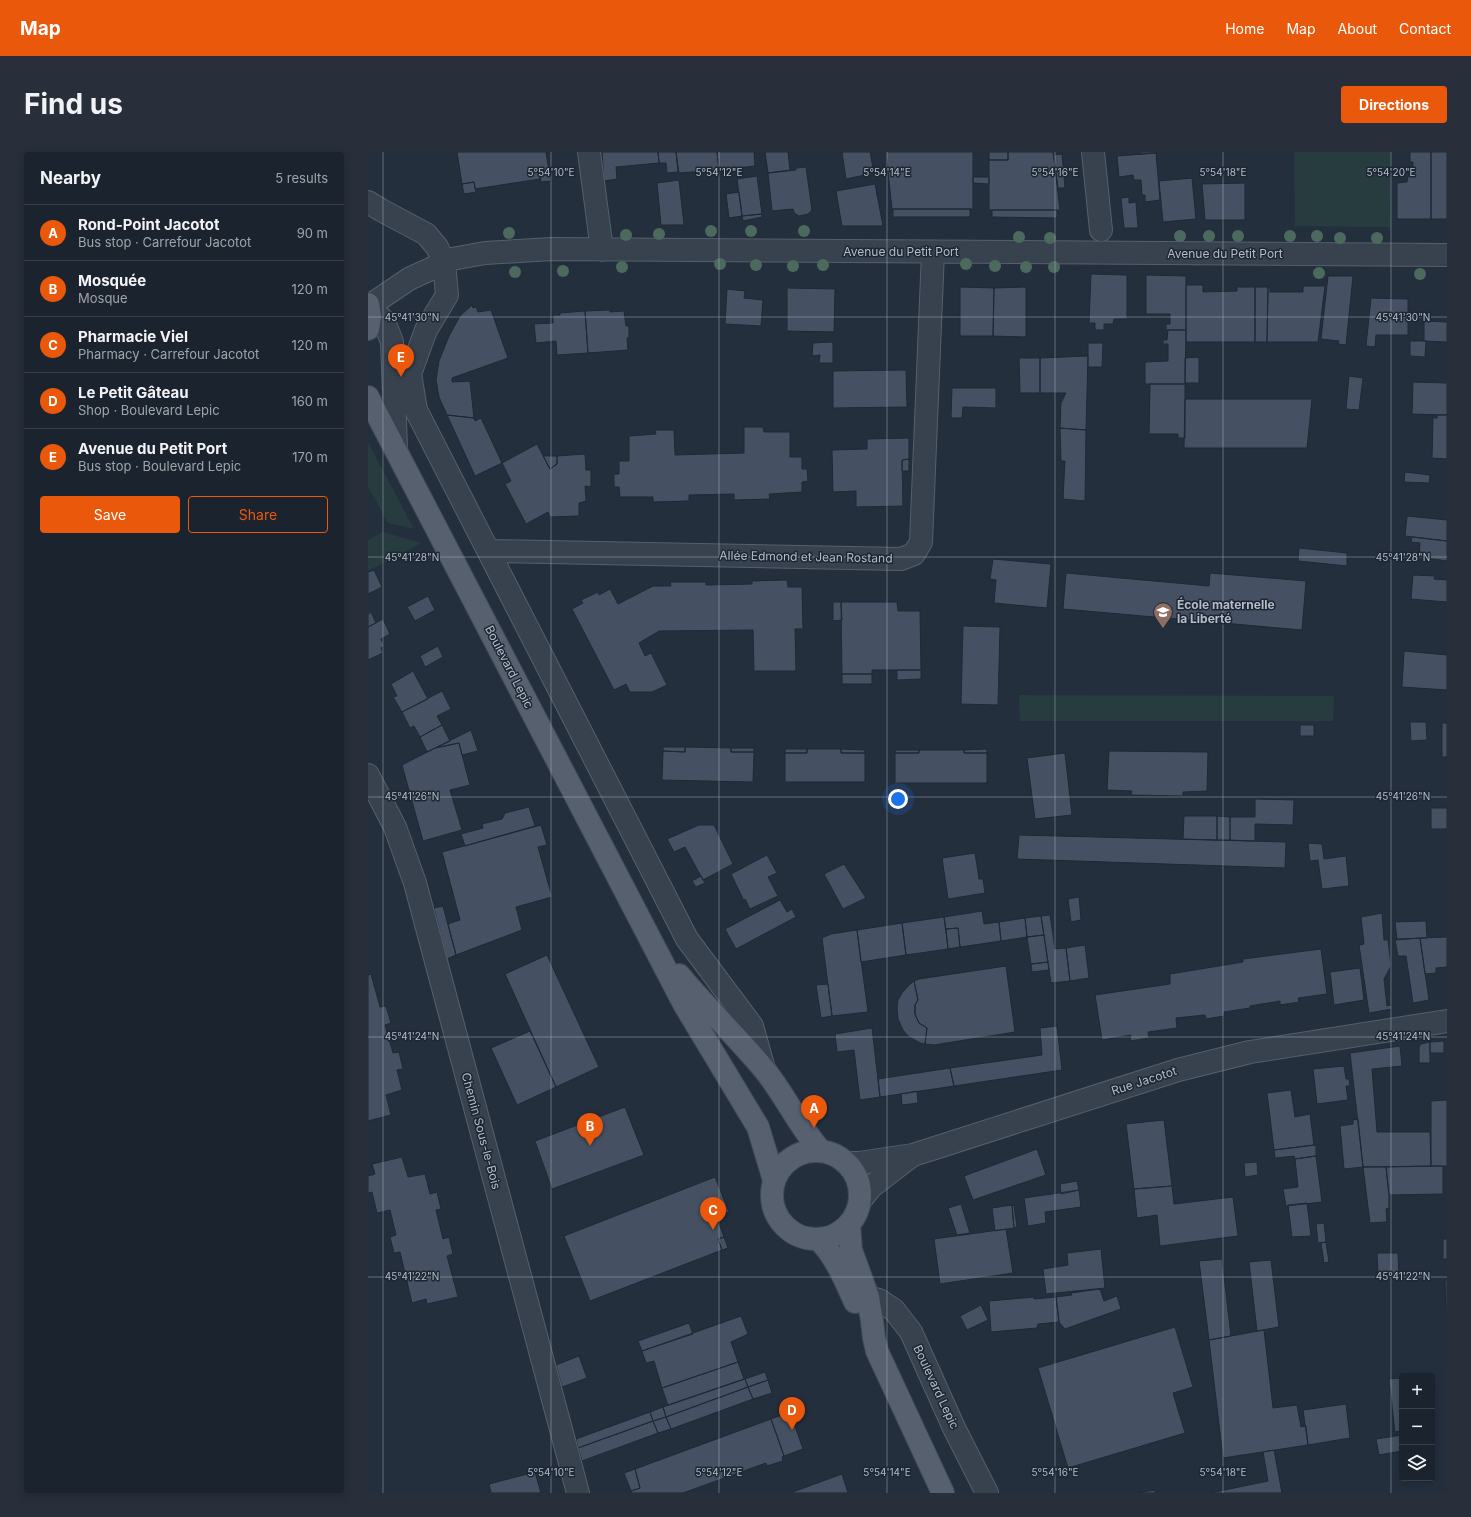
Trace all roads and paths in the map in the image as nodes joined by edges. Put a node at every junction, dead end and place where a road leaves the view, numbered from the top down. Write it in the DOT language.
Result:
graph roads {
  1 [pos="589,152"];
  2 [pos="1093,152"];
  3 [pos="368,202"];
  4 [pos="1101,230"];
  5 [pos="602,250"];
  6 [pos="933,252"];
  7 [pos="1447,255"];
  8 [pos="444,262"];
  9 [pos="368,302"];
  10 [pos="368,329"];
  11 [pos="368,397"];
  12 [pos="396,448"];
  13 [pos="489,551"];
  14 [pos="368,775"];
  15 [pos="650,938"];
  16 [pos="1447,1021"];
  17 [pos="764,1069"];
  18 [pos="821,1151"];
  19 [pos="913,1155"];
  20 [pos="846,1163"];
  21 [pos="774,1180"];
  22 [pos="860,1201"];
  23 [pos="849,1224"];
  24 [pos="819,1240"];
  25 [pos="868,1297"];
  26 [pos="874,1338"];
  27 [pos="578,1493"];
  28 [pos="943,1493"];
  29 [pos="988,1493"];
  1 -- 5 [label="street"];
  2 -- 4 [label="street"];
  3 -- 8 [label="street"];
  5 -- 6 [label="street, Avenue du Petit Port"];
  5 -- 8 [label="street, Avenue du Petit Port"];
  6 -- 7 [label="street, Avenue du Petit Port"];
  6 -- 13 [label="street, Allée Edmond et Jean Rostand"];
  8 -- 9 [label="street, Avenue du Petit Port"];
  8 -- 13 [label="street"];
  9 -- 10 [label="main road"];
  9 -- 12 [label="street"];
  11 -- 12 [label="main road, Boulevard Lepic"];
  12 -- 15 [label="main road, Boulevard Lepic"];
  13 -- 17 [label="street"];
  14 -- 27 [label="street, Chemin Sous-le-Bois"];
  15 -- 17 [label="main road"];
  15 -- 21 [label="main road"];
  16 -- 19 [label="street, Rue Jacotot"];
  17 -- 18 [label="main road"];
  18 -- 20 [label="main road"];
  18 -- 21 [label="main road"];
  19 -- 20 [label="street, Rue Jacotot"];
  19 -- 22 [label="street"];
  20 -- 22 [label="main road"];
  21 -- 24 [label="main road"];
  22 -- 23 [label="main road"];
  23 -- 24 [label="main road"];
  23 -- 25 [label="main road"];
  24 -- 26 [label="main road"];
  25 -- 26 [label="main road"];
  25 -- 29 [label="street, Boulevard Lepic"];
  26 -- 28 [label="main road"];
}
